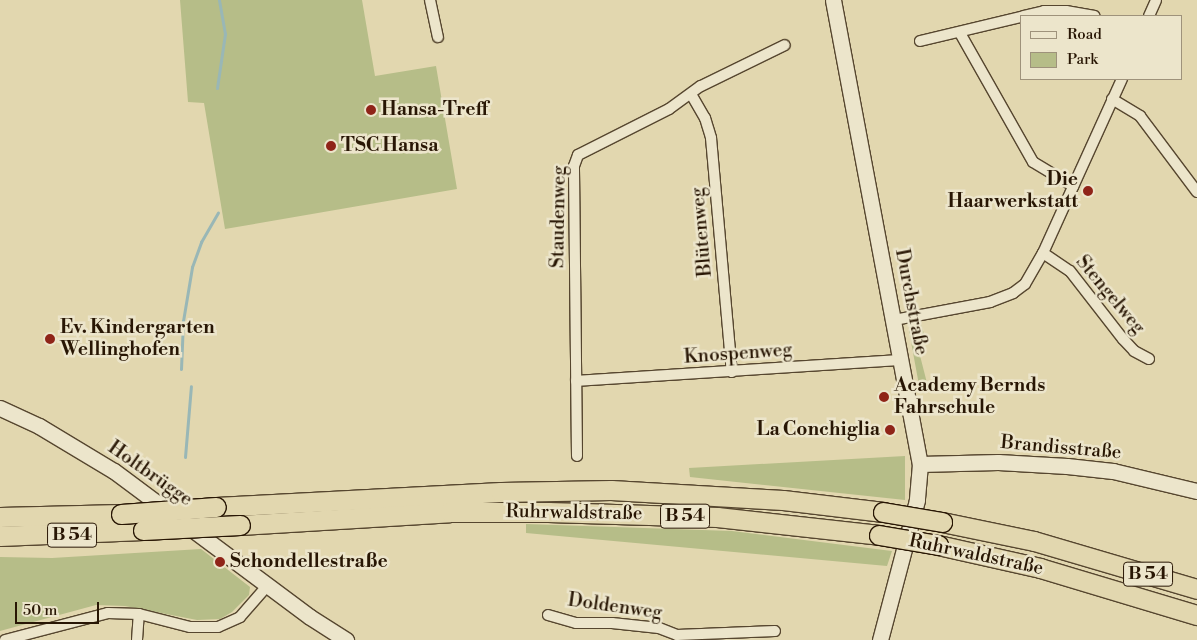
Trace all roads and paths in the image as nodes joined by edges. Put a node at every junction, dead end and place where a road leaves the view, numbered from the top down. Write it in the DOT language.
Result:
graph roads {
  1 [pos="430,0"];
  2 [pos="833,0"];
  3 [pos="1156,0"];
  4 [pos="1029,15"];
  5 [pos="1089,15"];
  6 [pos="1149,15"];
  7 [pos="1020,17"];
  8 [pos="960,32"];
  9 [pos="438,37"];
  10 [pos="920,41"];
  11 [pos="785,45"];
  12 [pos="1122,80"];
  13 [pos="691,94"];
  14 [pos="1112,100"];
  15 [pos="1074,186"];
  16 [pos="1197,192"];
  17 [pos="1043,253"];
  18 [pos="894,320"];
  19 [pos="1149,359"];
  20 [pos="902,360"];
  21 [pos="732,372"];
  22 [pos="576,381"];
  23 [pos="0,408"];
  24 [pos="577,456"];
  25 [pos="920,464"];
  26 [pos="1197,491"];
  27 [pos="0,516"];
  28 [pos="0,536"];
  29 [pos="267,586"];
  30 [pos="1197,589"];
  31 [pos="139,614"];
  32 [pos="548,615"];
  33 [pos="1197,615"];
  34 [pos="775,631"];
  35 [pos="20,638"];
  36 [pos="677,638"];
  37 [pos="5,640"];
  38 [pos="137,640"];
  39 [pos="346,640"];
  40 [pos="880,640"];
  1 -- 9 [label="street"];
  2 -- 18 [label="street, Durchstraße"];
  3 -- 6 [label="street"];
  4 -- 5 [label="street"];
  7 -- 8 [label="street"];
  8 -- 10 [label="street"];
  8 -- 15 [label="street"];
  11 -- 13 [label="street, Staudenweg"];
  12 -- 14 [label="street"];
  13 -- 21 [label="street, Blütenweg"];
  13 -- 22 [label="street, Staudenweg"];
  14 -- 15 [label="street"];
  14 -- 16 [label="street"];
  15 -- 17 [label="street"];
  17 -- 18 [label="street"];
  17 -- 19 [label="street, Stengelweg"];
  18 -- 20 [label="street, Durchstraße"];
  20 -- 21 [label="street, Knospenweg"];
  20 -- 25 [label="street, Durchstraße"];
  21 -- 22 [label="street, Knospenweg"];
  22 -- 24 [label="street, Staudenweg"];
  23 -- 29 [label="street, Holtbrügge"];
  25 -- 26 [label="street, Brandisstraße"];
  25 -- 40 [label="street, Durchstraße"];
  27 -- 30 [label="highway, Ruhrwaldstraße / B 54, bridge"];
  28 -- 33 [label="highway, Ruhrwaldstraße / B 54, bridge"];
  29 -- 31 [label="street"];
  29 -- 39 [label="street, Holtbrügge"];
  31 -- 35 [label="street"];
  31 -- 38 [label="street"];
  32 -- 36 [label="street, Doldenweg"];
  34 -- 36 [label="street, Doldenweg"];
  35 -- 37 [label="street"];
}
